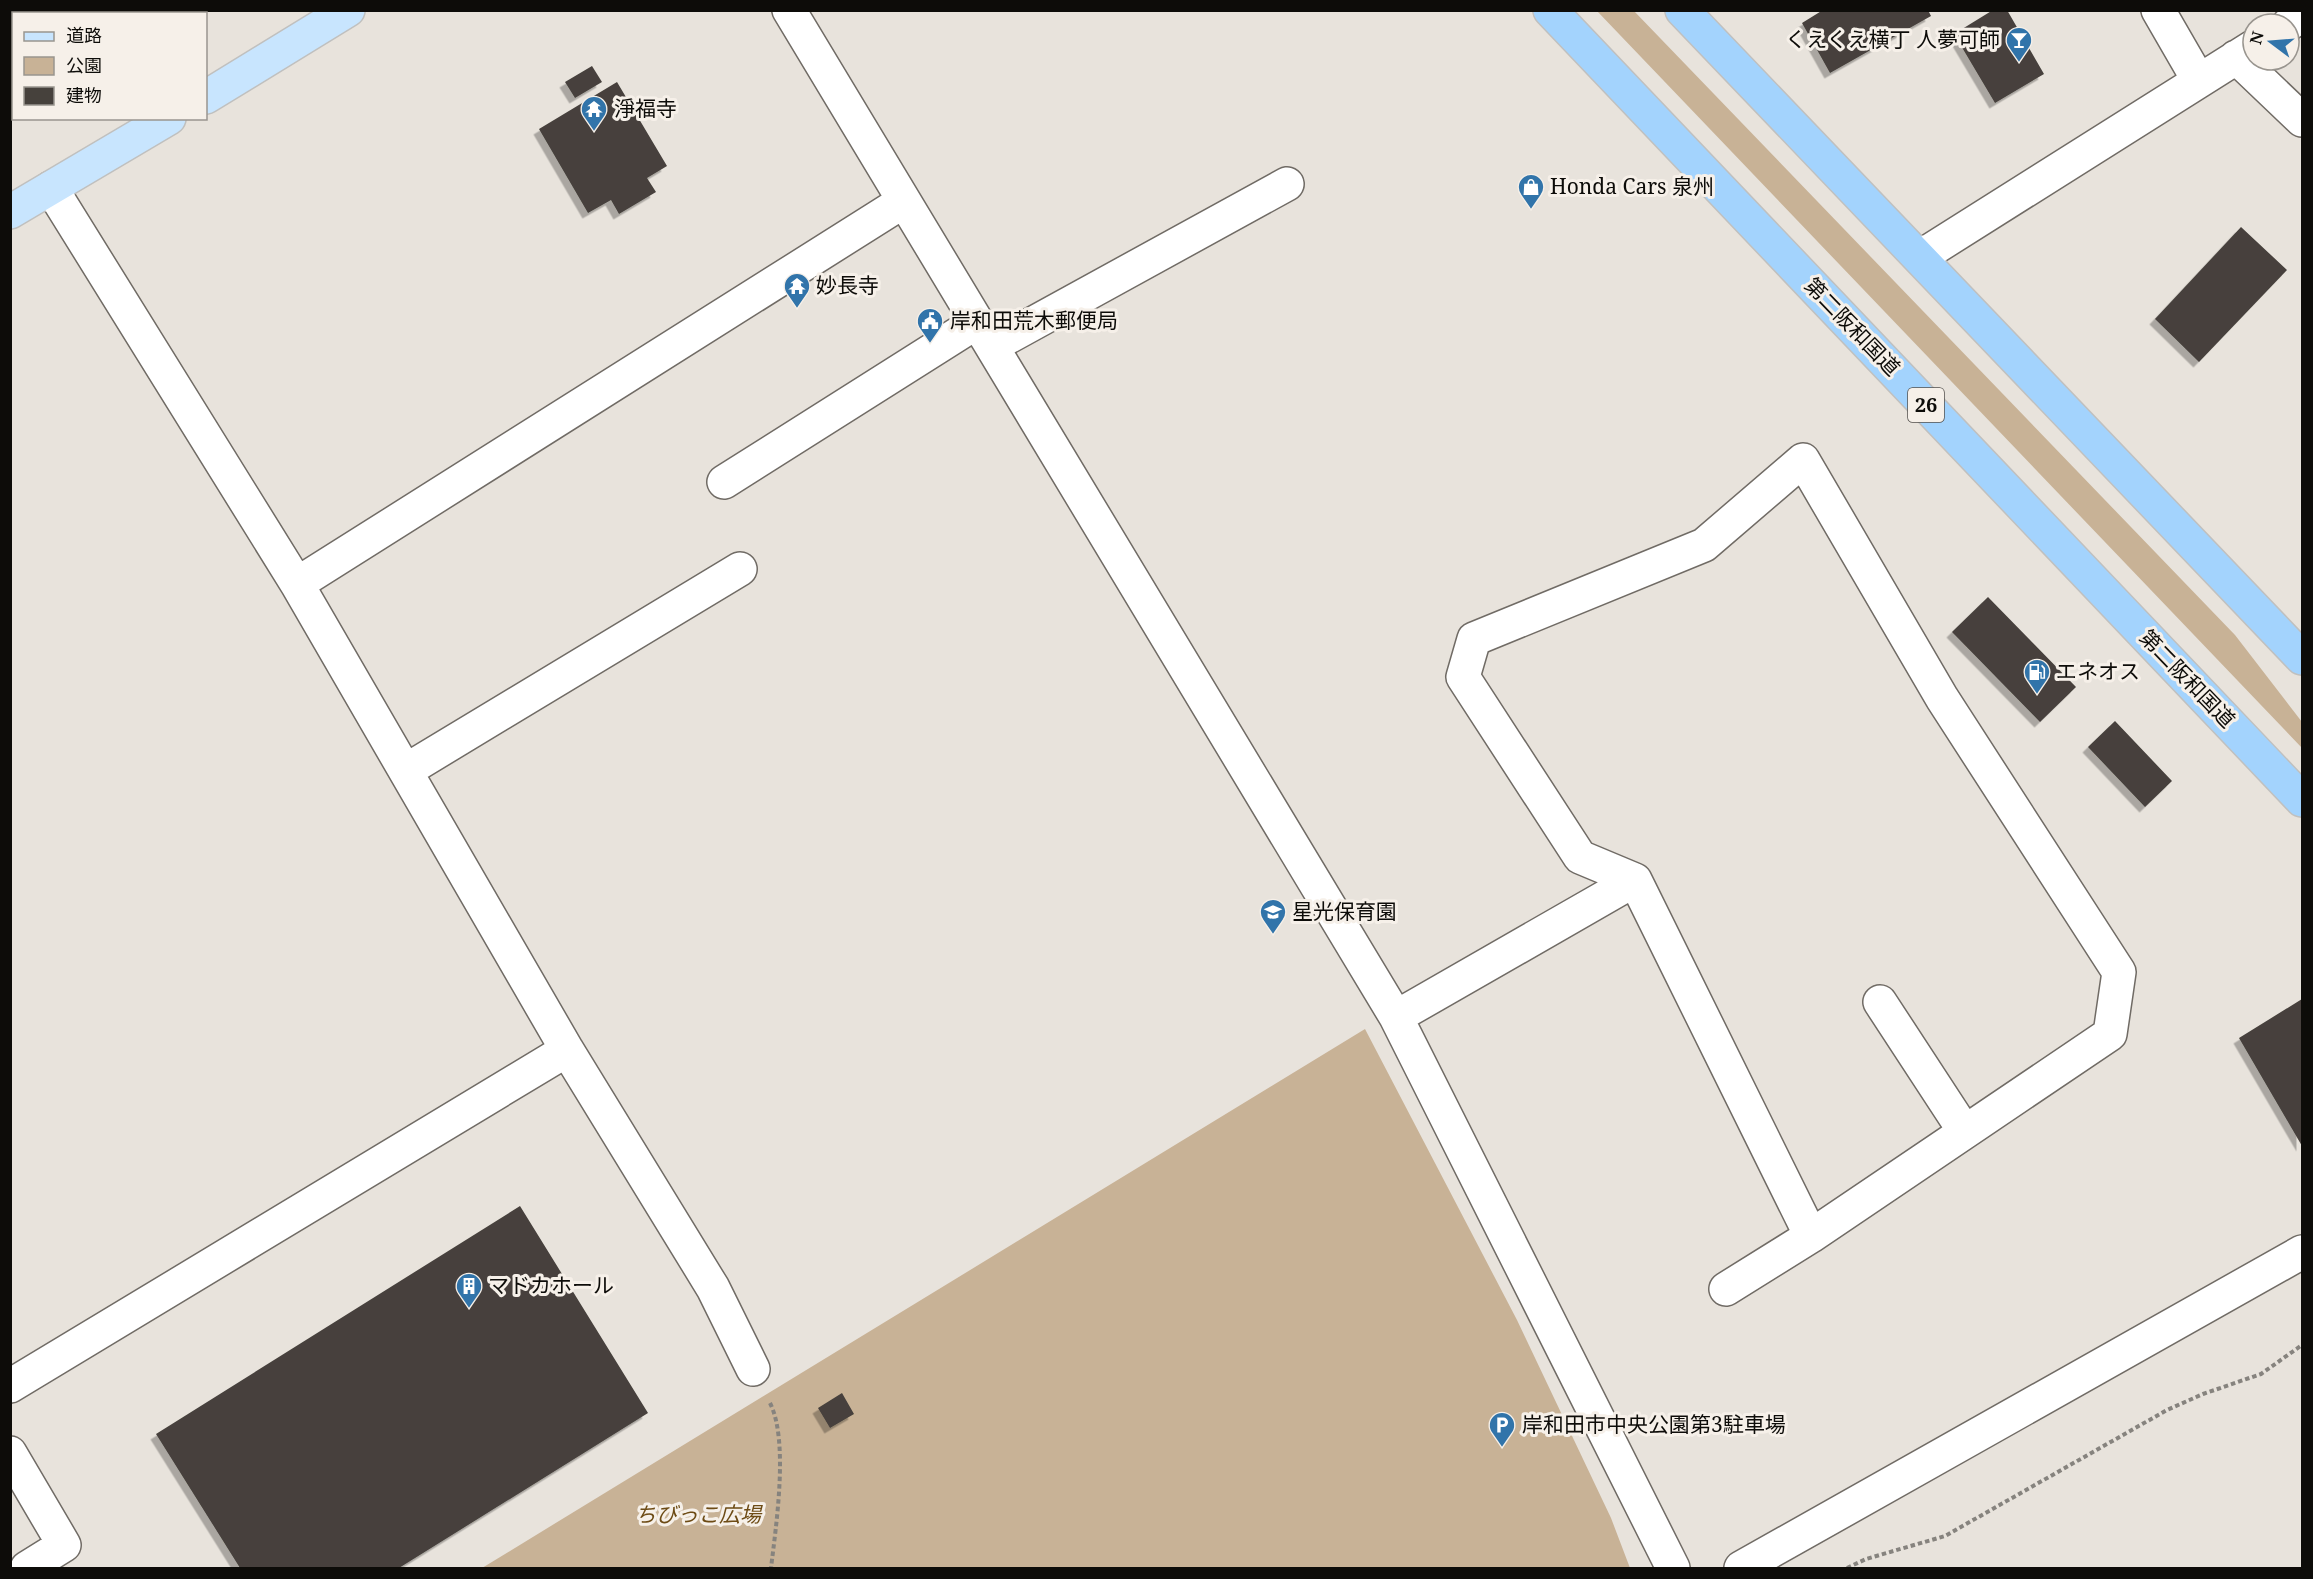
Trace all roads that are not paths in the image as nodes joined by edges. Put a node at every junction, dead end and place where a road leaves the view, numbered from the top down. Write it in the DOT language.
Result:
graph roads {
  1 [pos="348,10"];
  2 [pos="789,10"];
  3 [pos="1550,10"];
  4 [pos="1682,10"];
  5 [pos="2158,10"];
  6 [pos="311,21"];
  7 [pos="2241,55"];
  8 [pos="2262,72"];
  9 [pos="2199,81"];
  10 [pos="207,96"];
  11 [pos="166,120"];
  12 [pos="2302,120"];
  13 [pos="1287,184"];
  14 [pos="51,188"];
  15 [pos="904,201"];
  16 [pos="10,212"];
  17 [pos="1920,257"];
  18 [pos="985,334"];
  19 [pos="724,482"];
  20 [pos="740,569"];
  21 [pos="297,584"];
  22 [pos="2302,658"];
  23 [pos="406,770"];
  24 [pos="2302,800"];
  25 [pos="1635,880"];
  26 [pos="1880,1002"];
  27 [pos="1396,1017"];
  28 [pos="567,1050"];
  29 [pos="1965,1132"];
  30 [pos="1811,1236"];
  31 [pos="2302,1252"];
  32 [pos="1726,1289"];
  33 [pos="753,1369"];
  34 [pos="10,1386"];
  35 [pos="10,1453"];
  36 [pos="27,1569"];
  37 [pos="1673,1569"];
  38 [pos="1741,1569"];
  1 -- 6 [label="main road"];
  2 -- 15 [label="street"];
  3 -- 24 [label="highway, 第二阪和国道 / 26"];
  4 -- 17 [label="highway"];
  5 -- 9 [label="street"];
  6 -- 10 [label="main road"];
  7 -- 9 [label="street"];
  8 -- 12 [label="street"];
  9 -- 17 [label="street"];
  11 -- 14 [label="main road"];
  13 -- 18 [label="street"];
  14 -- 16 [label="main road"];
  14 -- 21 [label="street"];
  15 -- 18 [label="street"];
  15 -- 21 [label="street"];
  17 -- 22 [label="highway"];
  18 -- 19 [label="street"];
  18 -- 27 [label="street"];
  20 -- 23 [label="street"];
  21 -- 23 [label="street"];
  23 -- 28 [label="street"];
  25 -- 27 [label="street"];
  25 -- 29 [label="street"];
  25 -- 30 [label="street"];
  26 -- 29 [label="street"];
  27 -- 37 [label="street"];
  28 -- 33 [label="street"];
  28 -- 34 [label="street"];
  29 -- 30 [label="street"];
  30 -- 32 [label="street"];
  31 -- 38 [label="street"];
  35 -- 36 [label="street"];
}
